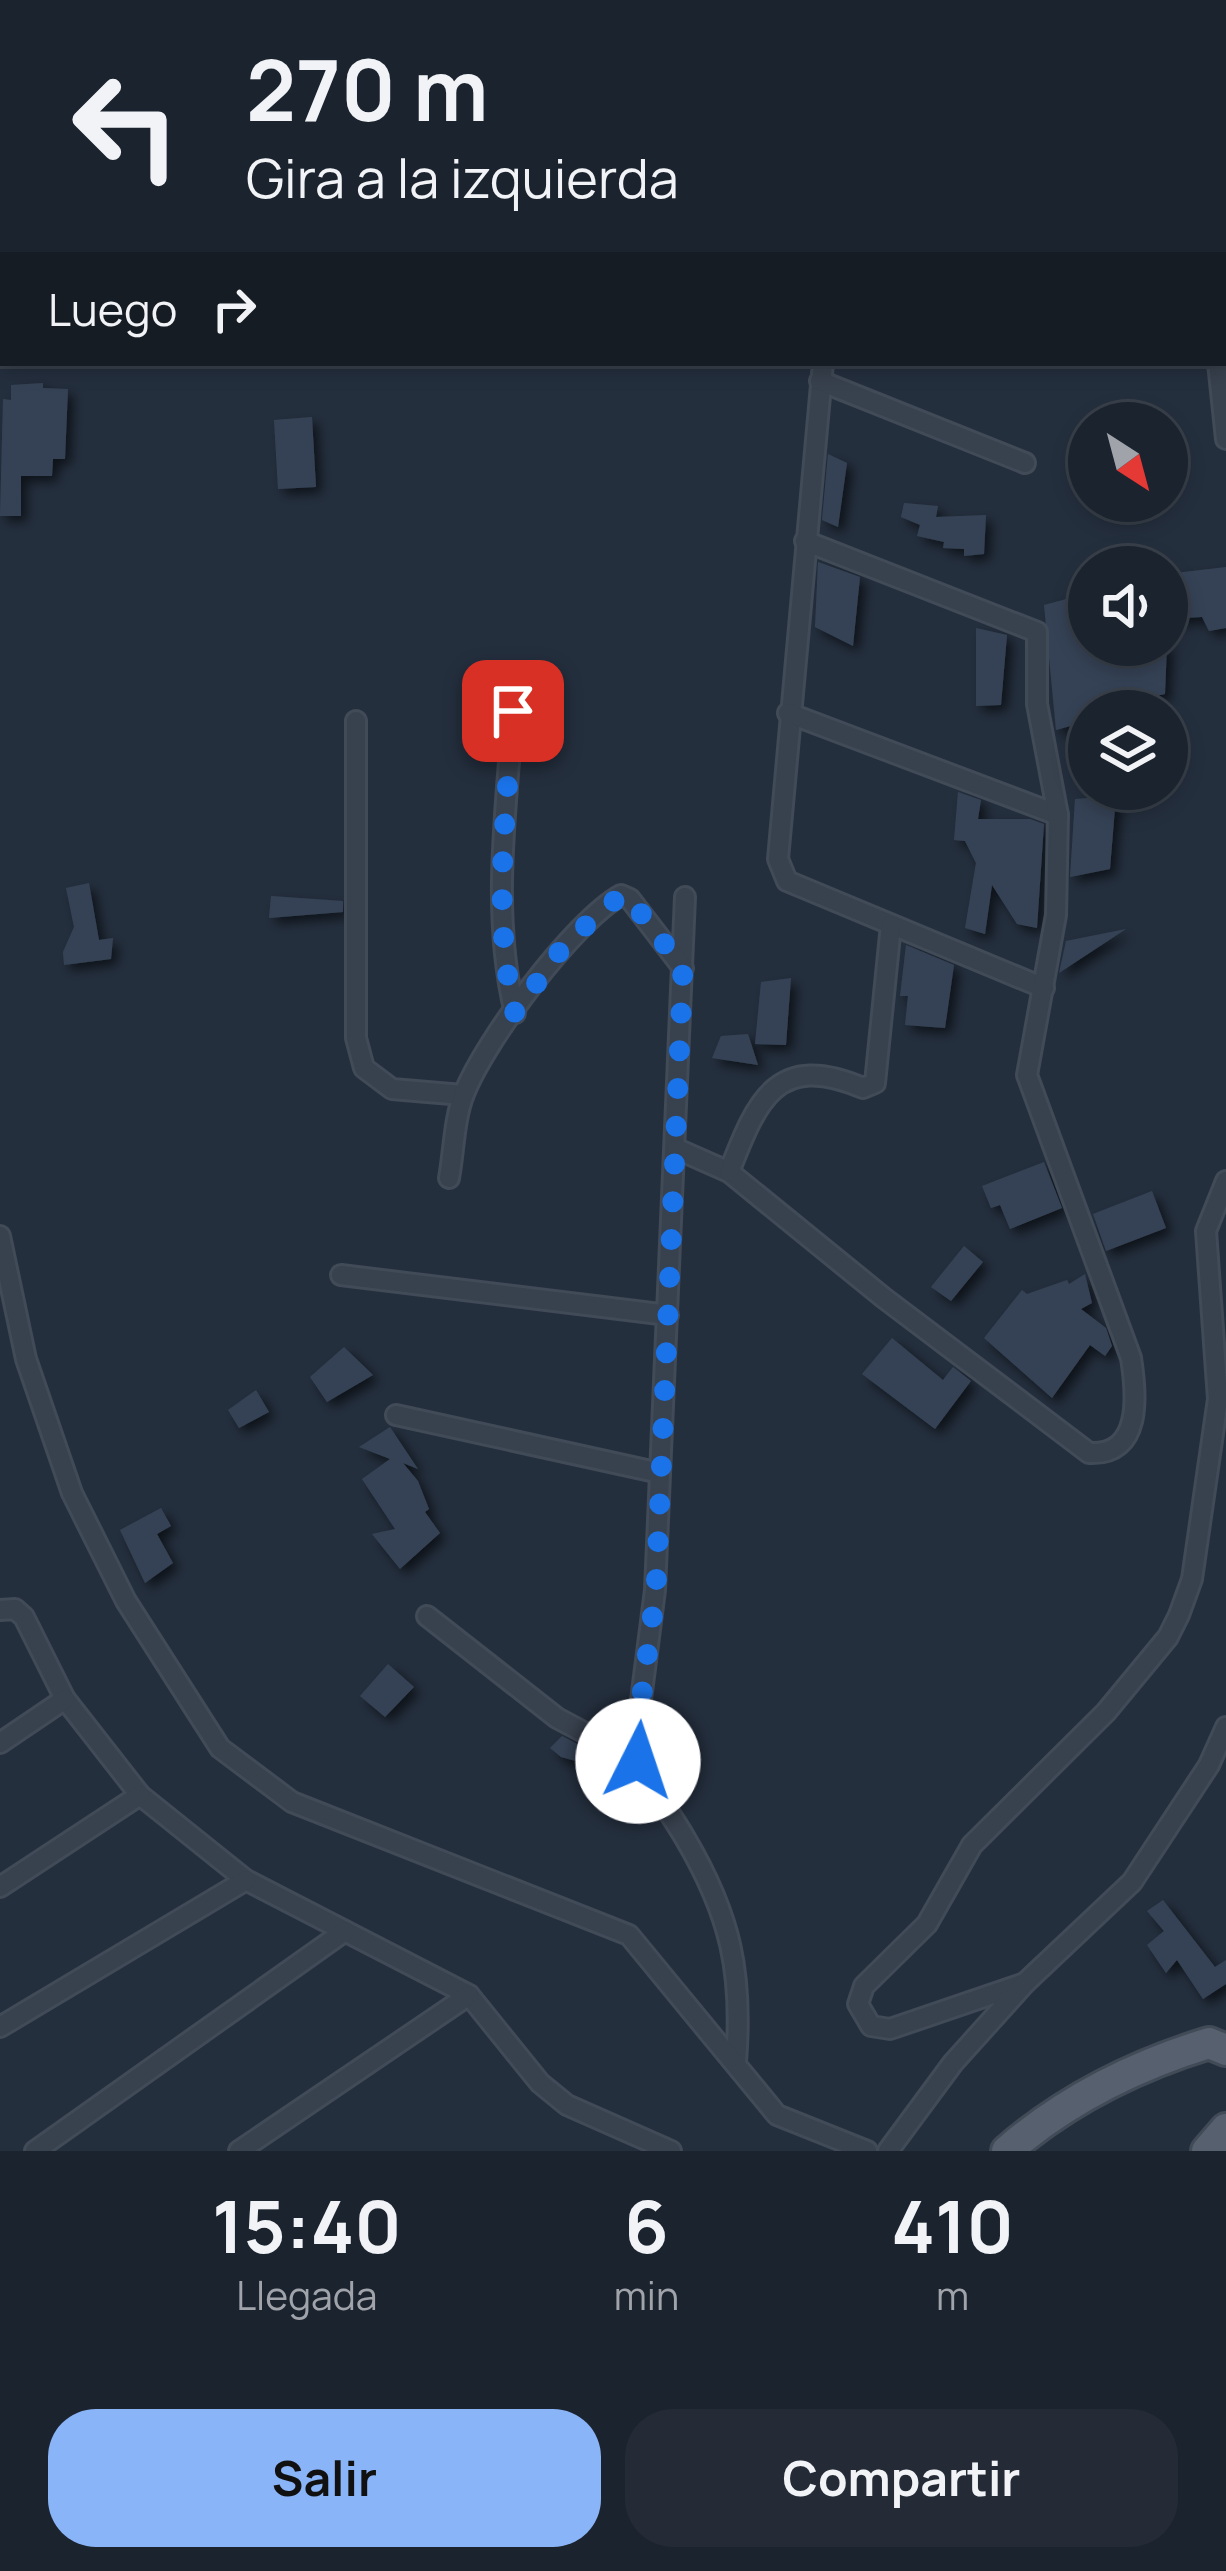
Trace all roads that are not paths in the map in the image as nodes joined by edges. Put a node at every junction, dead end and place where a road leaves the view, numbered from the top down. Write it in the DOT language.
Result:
graph roads {
  1 [pos="1218,366"];
  2 [pos="822,372"];
  3 [pos="1226,439"];
  4 [pos="1025,463"];
  5 [pos="805,541"];
  6 [pos="513,711"];
  7 [pos="788,712"];
  8 [pos="356,721"];
  9 [pos="1058,815"];
  10 [pos="686,897"];
  11 [pos="891,925"];
  12 [pos="683,968"];
  13 [pos="1044,988"];
  14 [pos="515,1013"];
  15 [pos="464,1095"];
  16 [pos="677,1149"];
  17 [pos="729,1172"];
  18 [pos="449,1178"];
  19 [pos="1226,1181"];
  20 [pos="0,1236"];
  21 [pos="341,1275"];
  22 [pos="668,1315"];
  23 [pos="396,1414"];
  24 [pos="660,1473"];
  25 [pos="0,1610"];
  26 [pos="427,1616"];
  27 [pos="65,1699"];
  28 [pos="1226,1727"];
  29 [pos="0,1743"];
  30 [pos="638,1761"];
  31 [pos="140,1795"];
  32 [pos="246,1880"];
  33 [pos="0,1887"];
  34 [pos="345,1931"];
  35 [pos="1025,1983"];
  36 [pos="469,1995"];
  37 [pos="0,2027"];
  38 [pos="1226,2050"];
  39 [pos="736,2062"];
  40 [pos="1226,2129"];
  41 [pos="35,2151"];
  42 [pos="238,2151"];
  43 [pos="670,2151"];
  44 [pos="867,2151"];
  45 [pos="888,2151"];
  46 [pos="1007,2151"];
  47 [pos="1207,2151"];
  1 -- 3 [label="street"];
  2 -- 4 [label="street"];
  2 -- 5 [label="street"];
  5 -- 7 [label="street"];
  5 -- 9 [label="street"];
  6 -- 14 [label="street"];
  7 -- 9 [label="street"];
  7 -- 11 [label="street"];
  8 -- 15 [label="street"];
  9 -- 13 [label="street"];
  10 -- 12 [label="street"];
  11 -- 13 [label="street"];
  11 -- 17 [label="street"];
  12 -- 14 [label="street"];
  12 -- 16 [label="street"];
  13 -- 17 [label="street"];
  14 -- 15 [label="street"];
  15 -- 18 [label="street"];
  16 -- 17 [label="street"];
  16 -- 22 [label="street"];
  19 -- 35 [label="street"];
  20 -- 39 [label="street"];
  21 -- 22 [label="street"];
  22 -- 24 [label="street"];
  23 -- 24 [label="street"];
  24 -- 30 [label="street"];
  25 -- 27 [label="street"];
  26 -- 30 [label="street"];
  27 -- 29 [label="street"];
  27 -- 31 [label="street"];
  28 -- 35 [label="street"];
  30 -- 39 [label="street"];
  31 -- 32 [label="street"];
  31 -- 33 [label="street"];
  32 -- 34 [label="street"];
  32 -- 37 [label="street"];
  34 -- 36 [label="street"];
  34 -- 41 [label="street"];
  35 -- 45 [label="street"];
  36 -- 42 [label="street"];
  36 -- 43 [label="street"];
  38 -- 46 [label="main road"];
  39 -- 44 [label="street"];
  40 -- 47 [label="main road"];
}
